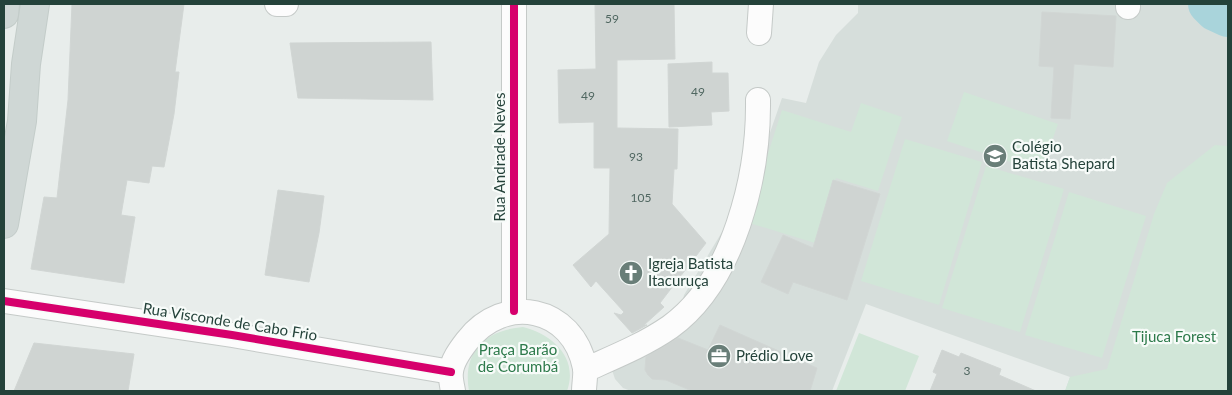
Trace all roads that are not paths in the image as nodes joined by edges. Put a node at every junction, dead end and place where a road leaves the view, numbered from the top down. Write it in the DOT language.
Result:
graph roads {
  1 [pos="35,4"];
  2 [pos="277,4"];
  3 [pos="286,4"];
  4 [pos="514,4"];
  5 [pos="761,4"];
  6 [pos="759,33"];
  7 [pos="758,100"];
  8 [pos="4,224"];
  9 [pos="4,301"];
  10 [pos="514,311"];
  11 [pos="584,381"];
  12 [pos="452,382"];
  1 -- 8 [label="main road"];
  2 -- 3 [label="street"];
  4 -- 10 [label="street, Rua Andrade Neves"];
  5 -- 6 [label="street"];
  7 -- 11 [label="street"];
  9 -- 12 [label="street, Rua Visconde de Cabo Frio"];
  10 -- 11 [label="street"];
  10 -- 12 [label="street"];
}
